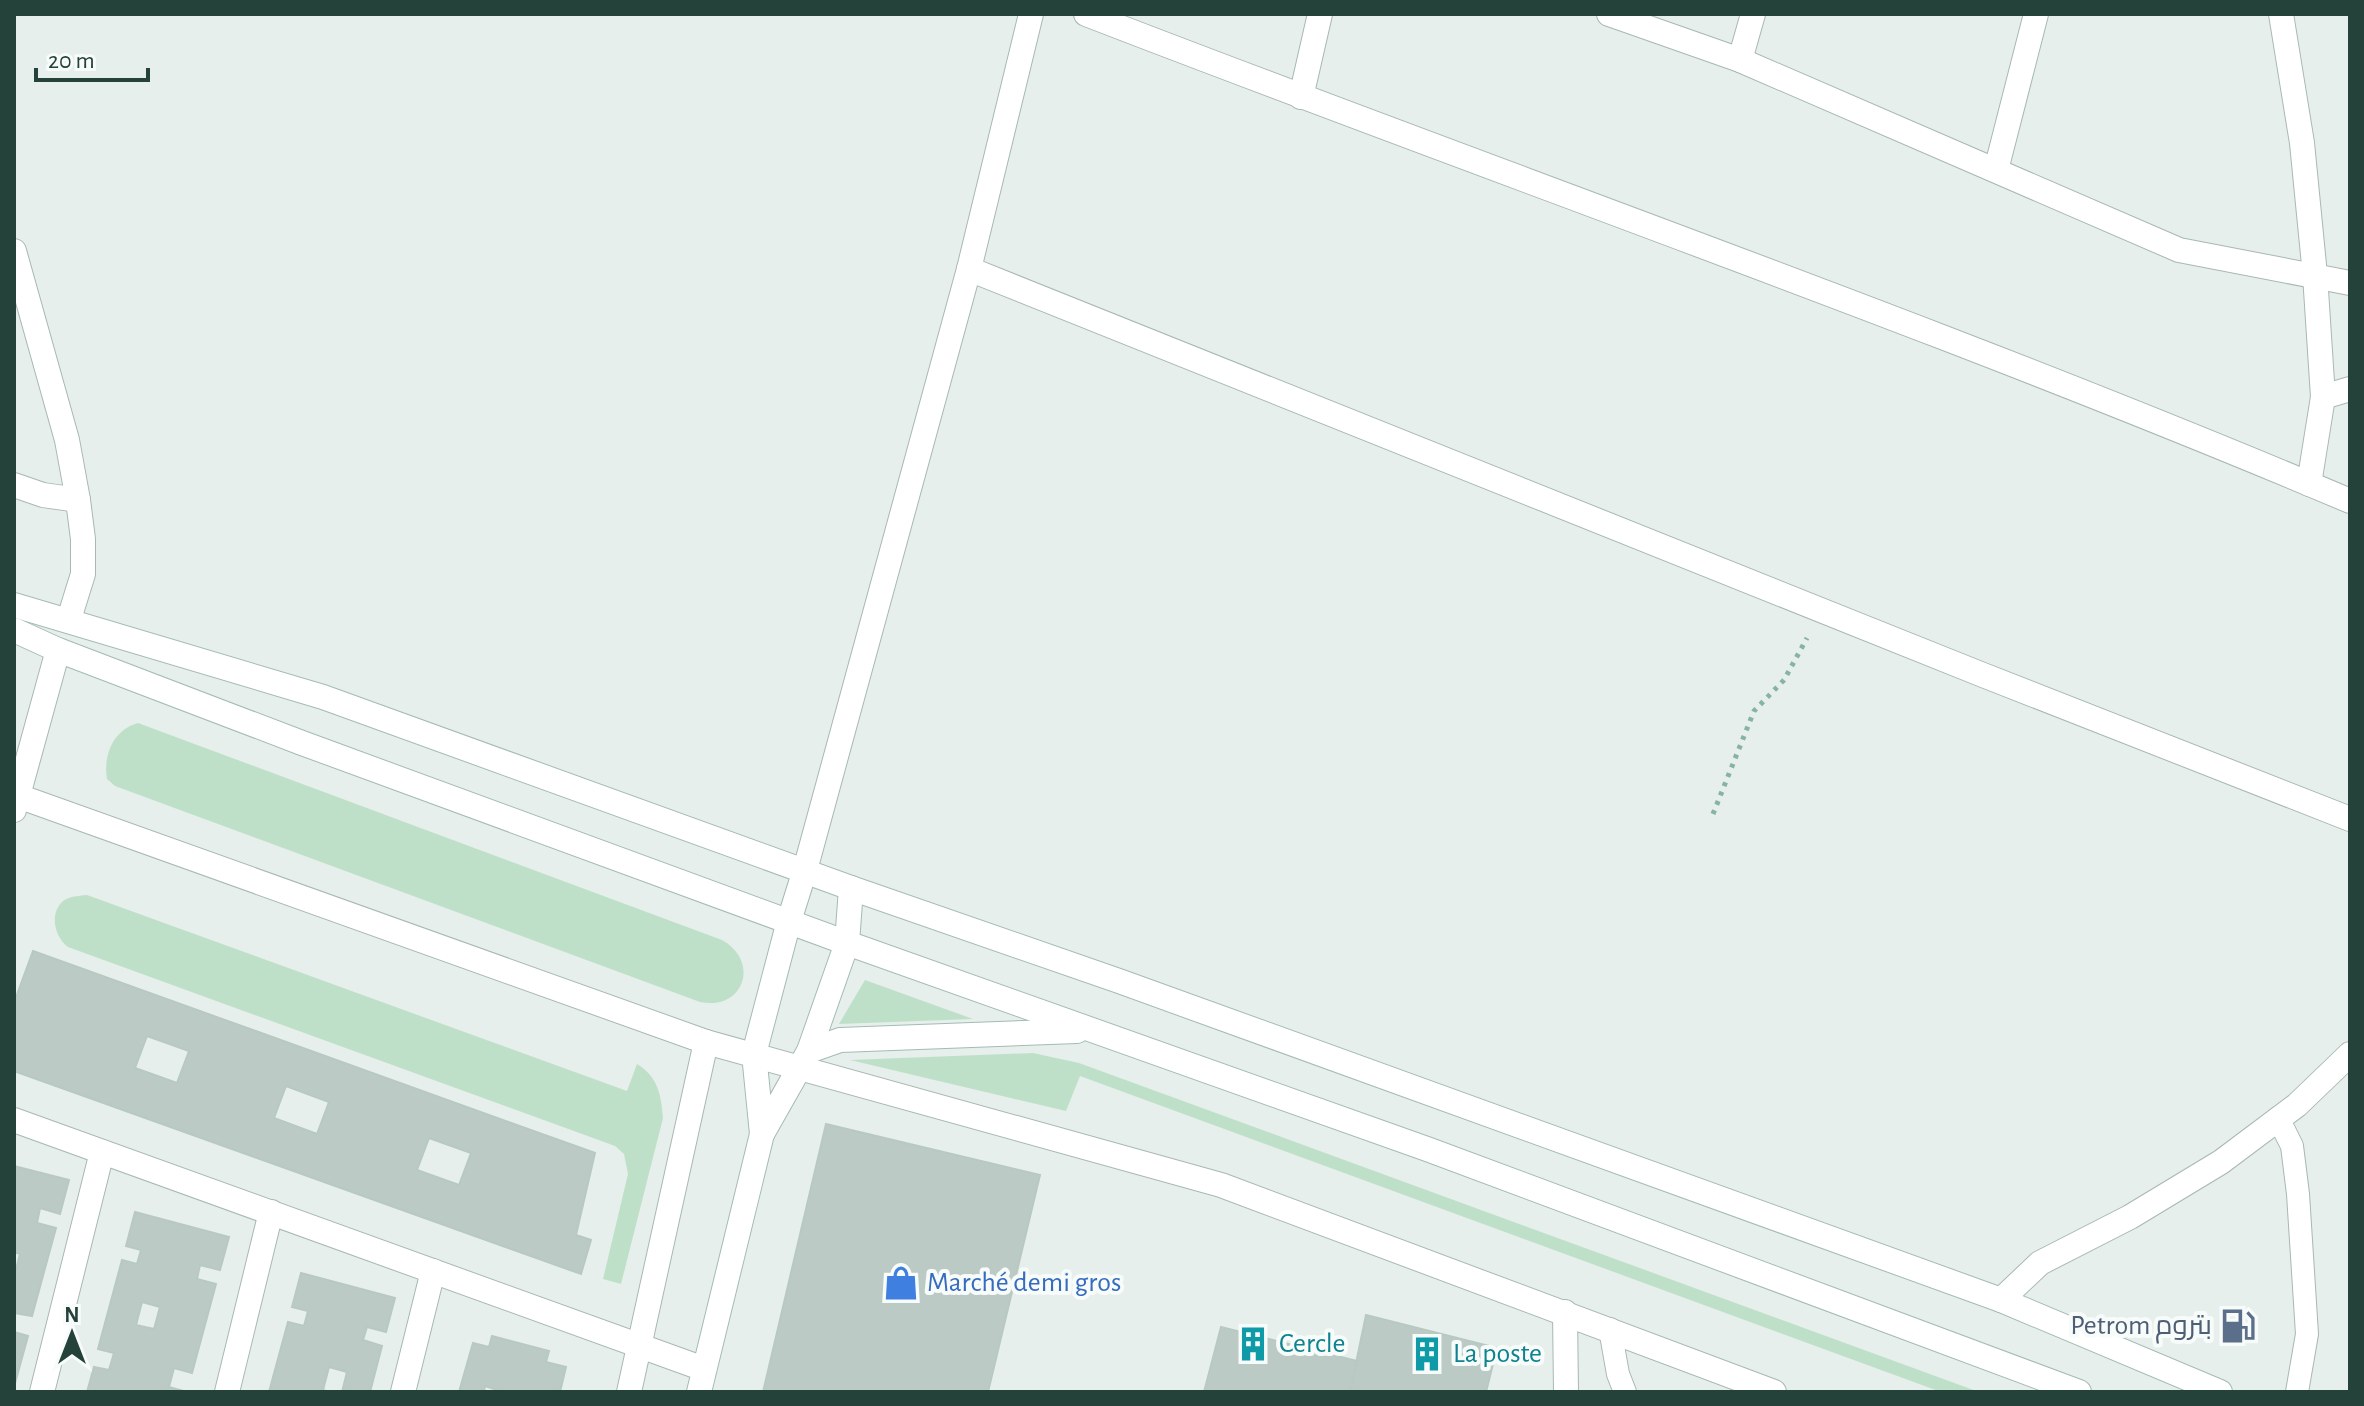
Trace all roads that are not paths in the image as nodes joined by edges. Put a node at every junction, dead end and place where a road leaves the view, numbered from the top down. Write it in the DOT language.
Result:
graph roads {
  1 [pos="1031,14"];
  2 [pos="1086,14"];
  3 [pos="1320,14"];
  4 [pos="1609,14"];
  5 [pos="1753,14"];
  6 [pos="2036,14"];
  7 [pos="2281,14"];
  8 [pos="1740,60"];
  9 [pos="1301,97"];
  10 [pos="1996,170"];
  11 [pos="14,251"];
  12 [pos="969,269"];
  13 [pos="2315,275"];
  14 [pos="2350,283"];
  15 [pos="2350,389"];
  16 [pos="2323,397"];
  17 [pos="2309,484"];
  18 [pos="14,485"];
  19 [pos="78,500"];
  20 [pos="2350,501"];
  21 [pos="14,605"];
  22 [pos="69,619"];
  23 [pos="14,630"];
  24 [pos="58,650"];
  25 [pos="16,803"];
  26 [pos="2350,819"];
  27 [pos="805,870"];
  28 [pos="851,888"];
  29 [pos="789,921"];
  30 [pos="847,943"];
  31 [pos="1096,1032"];
  32 [pos="706,1042"];
  33 [pos="754,1054"];
  34 [pos="2350,1054"];
  35 [pos="804,1059"];
  36 [pos="2278,1118"];
  37 [pos="14,1120"];
  38 [pos="762,1134"];
  39 [pos="102,1152"];
  40 [pos="271,1212"];
  41 [pos="433,1271"];
  42 [pos="2001,1300"];
  43 [pos="1565,1312"];
  44 [pos="1610,1329"];
  45 [pos="640,1346"];
  46 [pos="701,1381"];
  47 [pos="42,1392"];
  48 [pos="227,1392"];
  49 [pos="403,1392"];
  50 [pos="629,1392"];
  51 [pos="1566,1392"];
  52 [pos="1625,1392"];
  53 [pos="1774,1392"];
  54 [pos="2079,1392"];
  55 [pos="2220,1392"];
  56 [pos="2297,1392"];
  1 -- 12 [label="street"];
  2 -- 9 [label="street"];
  3 -- 9 [label="street"];
  4 -- 8 [label="street"];
  5 -- 8 [label="street"];
  6 -- 10 [label="street"];
  7 -- 13 [label="street"];
  8 -- 10 [label="street"];
  9 -- 17 [label="street"];
  10 -- 13 [label="street"];
  11 -- 19 [label="street"];
  12 -- 26 [label="street"];
  12 -- 27 [label="street"];
  13 -- 14 [label="street"];
  13 -- 16 [label="street"];
  15 -- 16 [label="street"];
  16 -- 17 [label="street"];
  17 -- 20 [label="street"];
  18 -- 19 [label="street"];
  19 -- 22 [label="street"];
  21 -- 22 [label="street"];
  22 -- 27 [label="street"];
  23 -- 24 [label="street"];
  24 -- 25 [label="street"];
  24 -- 29 [label="street"];
  25 -- 32 [label="street"];
  27 -- 28 [label="street"];
  27 -- 29 [label="street"];
  28 -- 30 [label="street"];
  28 -- 42 [label="street"];
  29 -- 30 [label="street"];
  29 -- 33 [label="street"];
  30 -- 31 [label="street"];
  30 -- 35 [label="street"];
  31 -- 35 [label="street"];
  31 -- 54 [label="street"];
  32 -- 33 [label="street"];
  32 -- 45 [label="street"];
  33 -- 35 [label="street"];
  33 -- 38 [label="street"];
  34 -- 36 [label="street"];
  35 -- 38 [label="street"];
  35 -- 43 [label="street"];
  36 -- 42 [label="street"];
  36 -- 56 [label="lane"];
  37 -- 39 [label="street"];
  38 -- 46 [label="street"];
  39 -- 40 [label="street"];
  39 -- 47 [label="street"];
  40 -- 41 [label="street"];
  40 -- 48 [label="street"];
  41 -- 45 [label="street"];
  41 -- 49 [label="street"];
  42 -- 55 [label="street"];
  43 -- 44 [label="street"];
  43 -- 51 [label="street"];
  44 -- 52 [label="lane"];
  44 -- 53 [label="street"];
  45 -- 46 [label="street"];
  45 -- 50 [label="street"];
}
